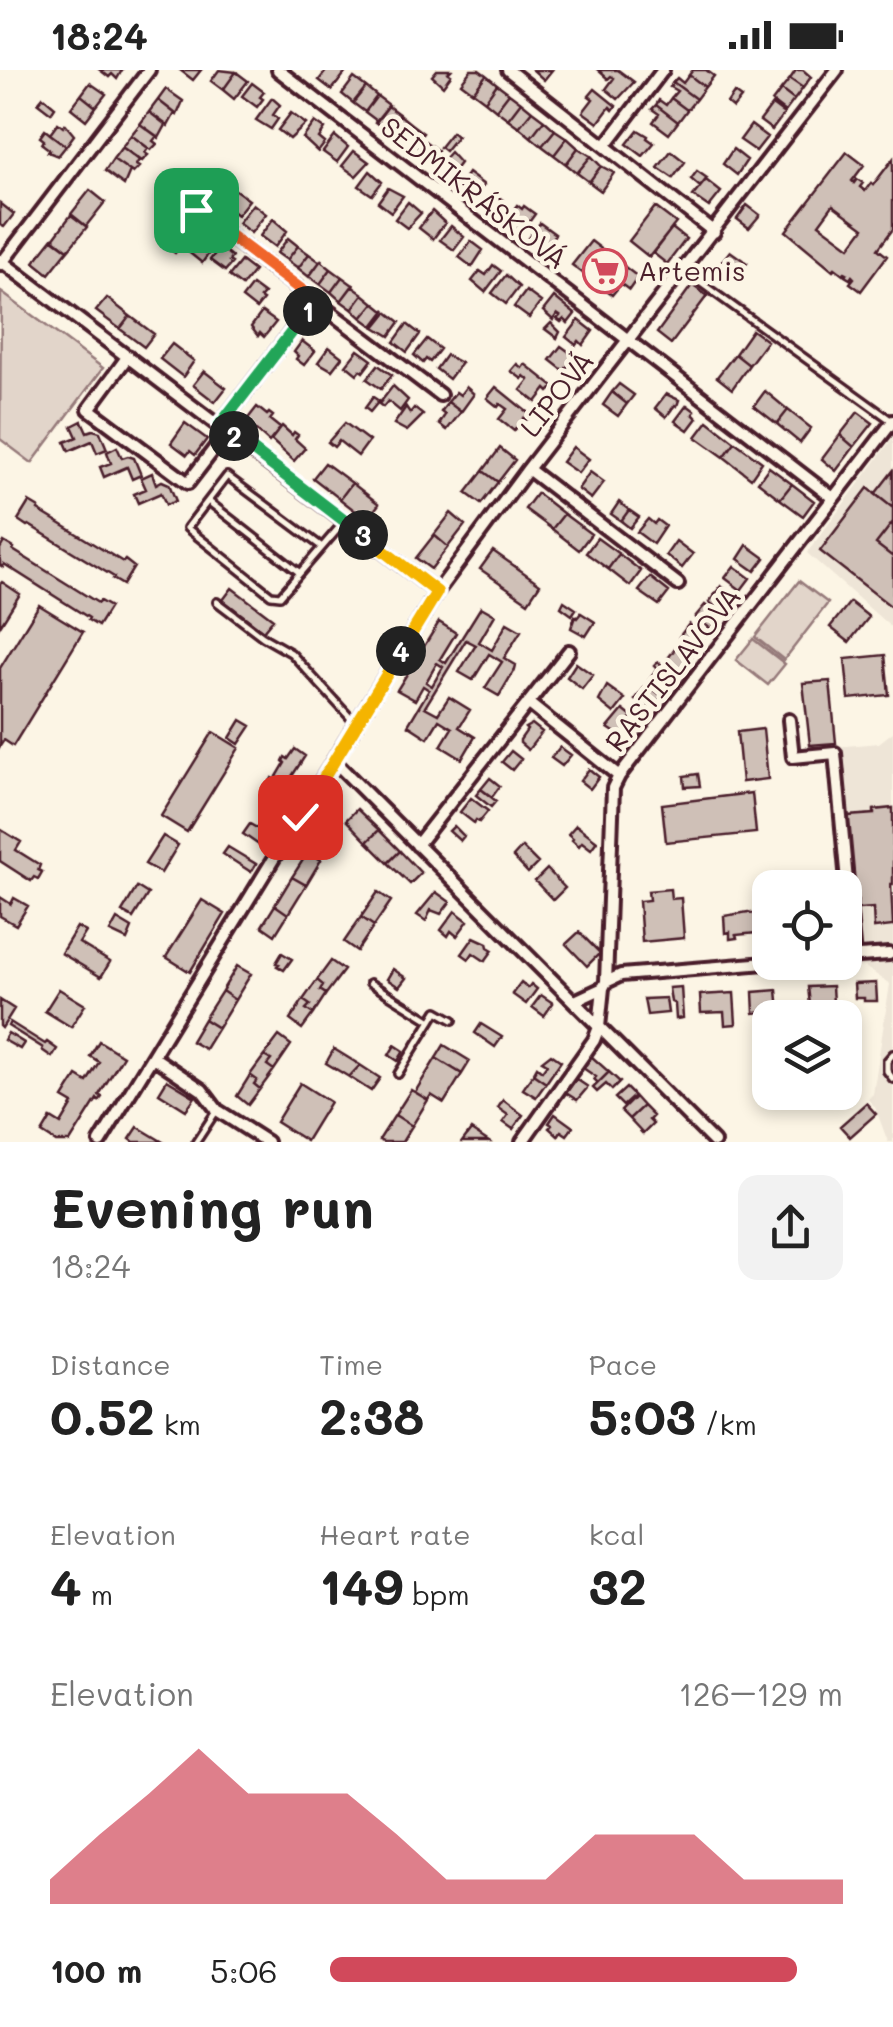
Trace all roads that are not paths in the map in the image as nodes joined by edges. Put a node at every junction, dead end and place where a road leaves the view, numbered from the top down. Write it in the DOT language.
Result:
graph roads {
  1 [pos="149,70"];
  2 [pos="278,70"];
  3 [pos="510,70"];
  4 [pos="663,70"];
  5 [pos="838,70"];
  6 [pos="605,146"];
  7 [pos="196,210"];
  8 [pos="714,232"];
  9 [pos="1,262"];
  10 [pos="684,270"];
  11 [pos="316,301"];
  12 [pos="628,339"];
  13 [pos="128,356"];
  14 [pos="440,395"];
  15 [pos="893,421"];
  16 [pos="224,428"];
  17 [pos="528,469"];
  18 [pos="833,498"];
  19 [pos="208,502"];
  20 [pos="344,521"];
  21 [pos="322,547"];
  22 [pos="300,573"];
  23 [pos="678,584"];
  24 [pos="437,592"];
  25 [pos="217,602"];
  26 [pos="569,651"];
  27 [pos="528,703"];
  28 [pos="789,720"];
  29 [pos="356,724"];
  30 [pos="334,761"];
  31 [pos="619,776"];
  32 [pos="417,845"];
  33 [pos="844,870"];
  34 [pos="889,954"];
  35 [pos="862,956"];
  36 [pos="752,964"];
  37 [pos="370,982"];
  38 [pos="604,985"];
  39 [pos="575,1001"];
  40 [pos="453,1020"];
  41 [pos="431,1021"];
  42 [pos="600,1026"];
  43 [pos="893,1054"];
  44 [pos="152,1056"];
  45 [pos="398,1074"];
  46 [pos="893,1079"];
  47 [pos="216,1110"];
  48 [pos="100,1142"];
  49 [pos="196,1142"];
  50 [pos="267,1142"];
  51 [pos="522,1142"];
  52 [pos="714,1142"];
  1 -- 9 [label="street"];
  2 -- 12 [label="street, SEDMIKRÁSKOVÁ"];
  3 -- 6 [label="street"];
  4 -- 6 [label="street"];
  5 -- 8 [label="street, LIPOVÁ"];
  6 -- 8 [label="street"];
  7 -- 11 [label="street"];
  8 -- 10 [label="street, LIPOVÁ"];
  9 -- 13 [label="street"];
  10 -- 12 [label="street, LIPOVÁ"];
  10 -- 15 [label="lane"];
  11 -- 14 [label="street"];
  11 -- 16 [label="street"];
  12 -- 17 [label="street, LIPOVÁ"];
  12 -- 18 [label="street, SEDMIKRÁSKOVÁ"];
  13 -- 16 [label="street"];
  13 -- 16 [label="street"];
  15 -- 18 [label="street, RASTISLAVOVA"];
  16 -- 20 [label="street"];
  17 -- 23 [label="street"];
  17 -- 24 [label="street, LIPOVÁ"];
  18 -- 31 [label="street, RASTISLAVOVA"];
  19 -- 21 [label="lane"];
  19 -- 22 [label="lane"];
  19 -- 22 [label="lane"];
  20 -- 21 [label="lane"];
  20 -- 24 [label="street"];
  21 -- 22 [label="lane"];
  24 -- 29 [label="street, LIPOVÁ"];
  25 -- 29 [label="lane"];
  26 -- 27 [label="street"];
  27 -- 31 [label="street"];
  27 -- 32 [label="street"];
  28 -- 33 [label="street"];
  29 -- 30 [label="street, LIPOVÁ"];
  30 -- 32 [label="street"];
  30 -- 44 [label="street, LIPOVÁ"];
  31 -- 38 [label="street, RASTISLAVOVA"];
  32 -- 39 [label="street"];
  34 -- 35 [label="street"];
  36 -- 38 [label="street"];
  37 -- 41 [label="lane"];
  38 -- 39 [label="street"];
  38 -- 42 [label="street, RASTISLAVOVA"];
  39 -- 42 [label="street"];
  40 -- 41 [label="lane"];
  41 -- 45 [label="lane"];
  42 -- 51 [label="street"];
  42 -- 52 [label="street"];
  43 -- 46 [label="lane"];
  44 -- 47 [label="street"];
  44 -- 48 [label="street, LIPOVÁ"];
  47 -- 49 [label="lane"];
  47 -- 50 [label="street"];
}
